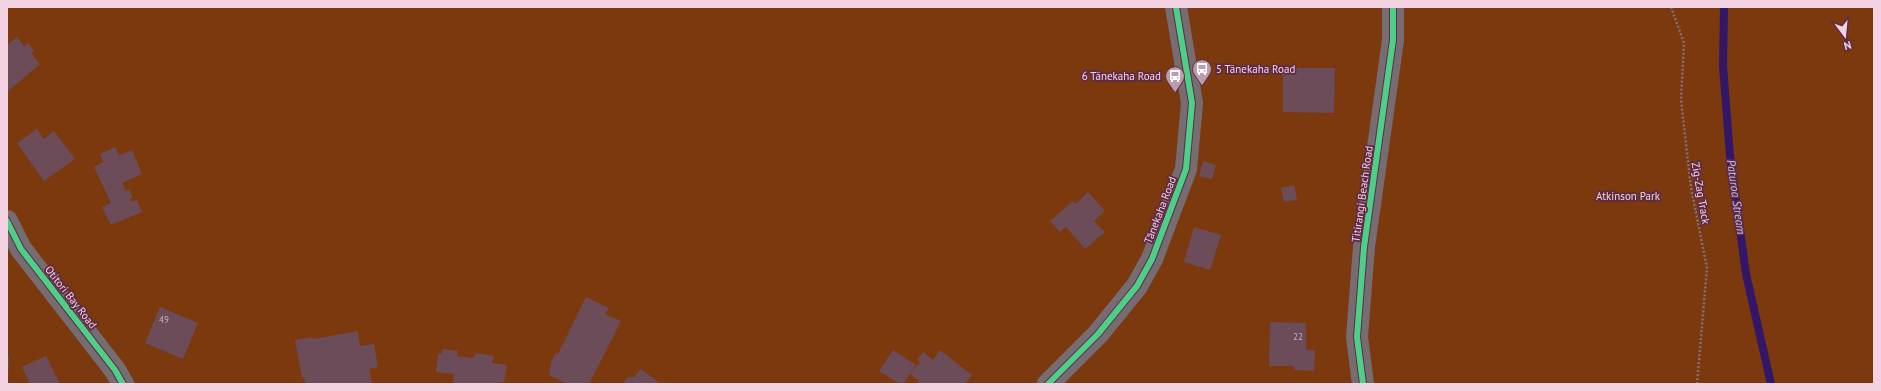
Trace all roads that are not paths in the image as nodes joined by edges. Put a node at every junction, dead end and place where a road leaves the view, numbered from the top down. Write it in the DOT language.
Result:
graph roads {
  1 [pos="1176,7"];
  2 [pos="1393,7"];
  3 [pos="7,221"];
  4 [pos="123,384"];
  5 [pos="1048,384"];
  6 [pos="1363,384"];
  1 -- 5 [label="street, Tānekaha Road"];
  2 -- 6 [label="street, Titirangi Beach Road"];
  3 -- 4 [label="street, Otitori Bay Road"];
}
